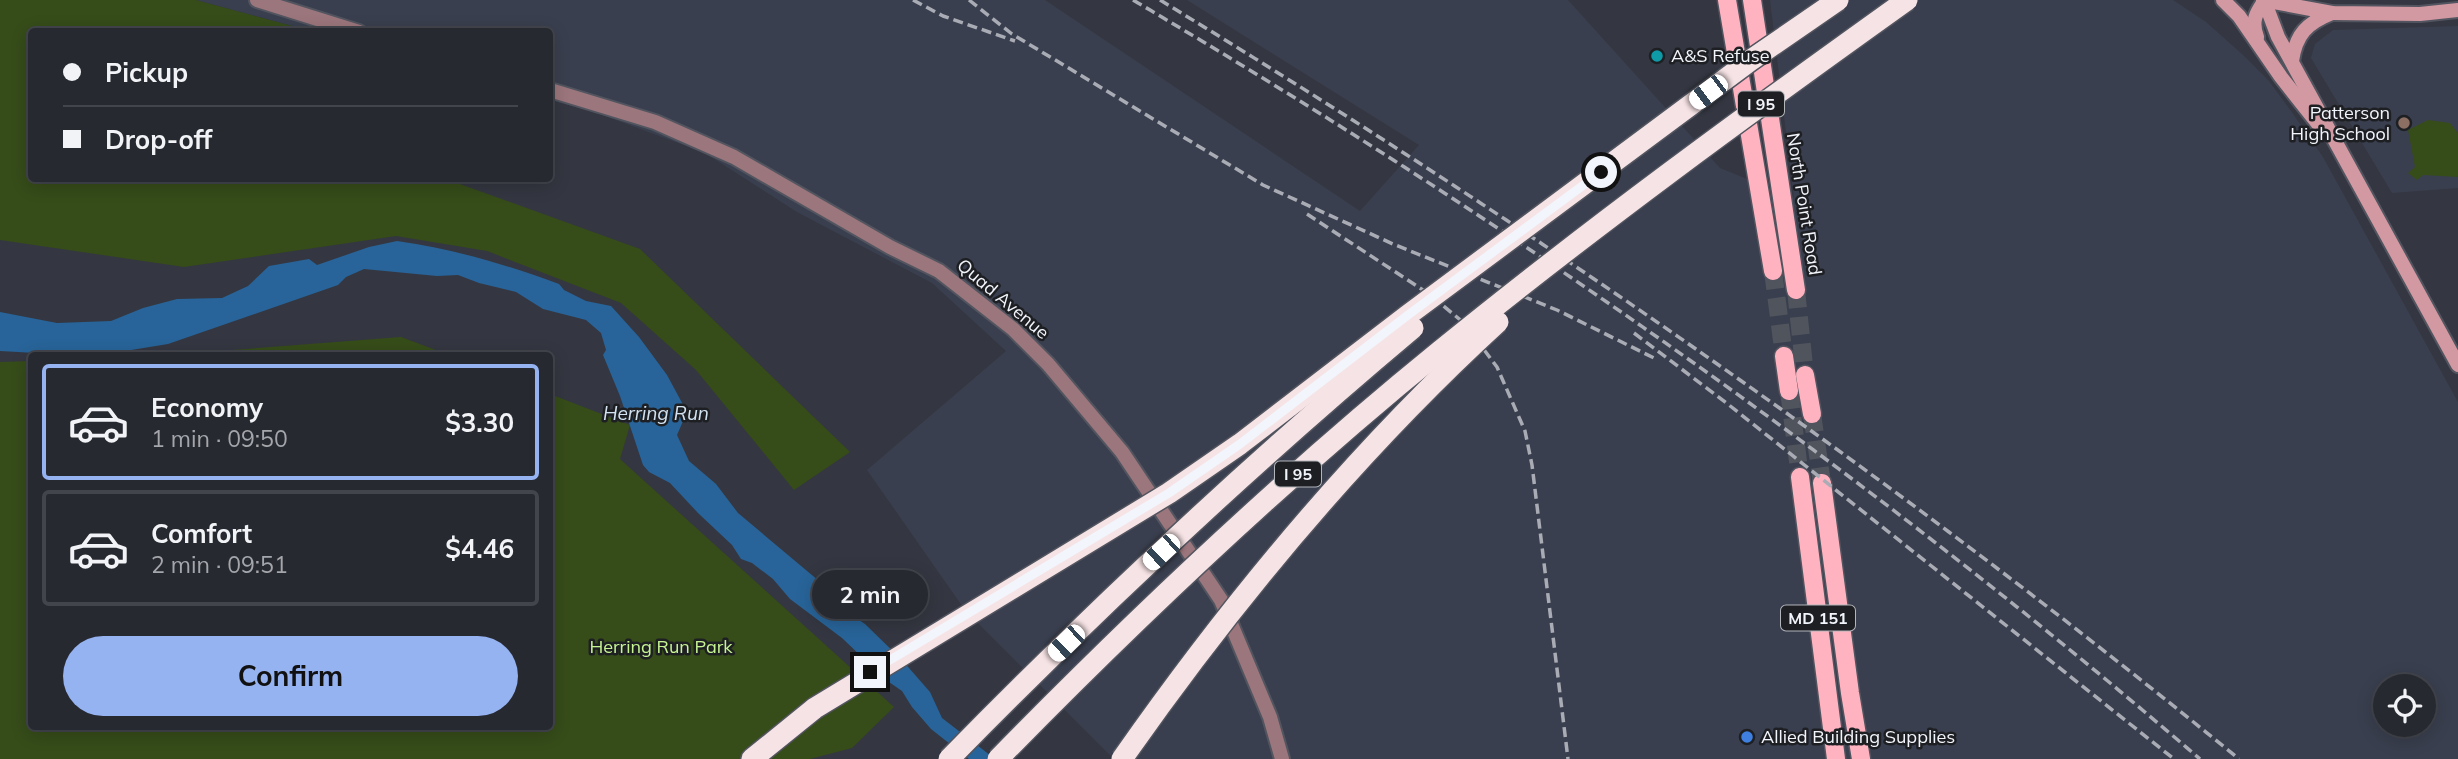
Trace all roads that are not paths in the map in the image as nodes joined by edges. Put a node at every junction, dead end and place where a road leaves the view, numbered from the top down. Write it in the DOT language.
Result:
graph roads {
  1 [pos="257,0"];
  2 [pos="1727,0"];
  3 [pos="1752,0"];
  4 [pos="1838,0"];
  5 [pos="1907,0"];
  6 [pos="2224,0"];
  7 [pos="2264,0"];
  8 [pos="2458,10"];
  9 [pos="2332,13"];
  10 [pos="346,28"];
  11 [pos="1759,48"];
  12 [pos="2263,50"];
  13 [pos="1737,52"];
  14 [pos="2292,61"];
  15 [pos="553,91"];
  16 [pos="1665,124"];
  17 [pos="2342,152"];
  18 [pos="1618,212"];
  19 [pos="1773,271"];
  20 [pos="1796,290"];
  21 [pos="1784,356"];
  22 [pos="2458,365"];
  23 [pos="1805,375"];
  24 [pos="1789,391"];
  25 [pos="1812,414"];
  26 [pos="1800,477"];
  27 [pos="1822,483"];
  28 [pos="1845,659"];
  29 [pos="1824,662"];
  30 [pos="752,759"];
  31 [pos="949,759"];
  32 [pos="998,759"];
  33 [pos="1122,759"];
  34 [pos="1282,759"];
  35 [pos="1836,759"];
  36 [pos="1861,759"];
  1 -- 10 [label="street"];
  2 -- 13 [label="main road"];
  3 -- 11 [label="main road, North Point Road"];
  4 -- 16 [label="highway, I 95, bridge"];
  5 -- 18 [label="highway, I 95, bridge"];
  6 -- 12 [label="main road"];
  7 -- 9 [label="main road"];
  7 -- 12 [label="main road"];
  7 -- 14 [label="main road"];
  8 -- 9 [label="main road"];
  9 -- 14 [label="main road"];
  11 -- 13 [label="main road"];
  11 -- 20 [label="main road, North Point Road"];
  12 -- 17 [label="main road"];
  13 -- 19 [label="main road"];
  14 -- 17 [label="main road"];
  15 -- 34 [label="street, Quad Avenue"];
  16 -- 30 [label="highway, bridge"];
  16 -- 31 [label="highway, I 95, bridge"];
  17 -- 22 [label="main road"];
  18 -- 32 [label="highway, I 95, bridge"];
  18 -- 33 [label="highway, bridge"];
  21 -- 24 [label="main road"];
  23 -- 25 [label="main road"];
  26 -- 29 [label="main road, MD 151"];
  27 -- 28 [label="main road, MD 151"];
  28 -- 29 [label="main road"];
  28 -- 36 [label="main road, MD 151"];
  29 -- 35 [label="main road, MD 151"];
}
